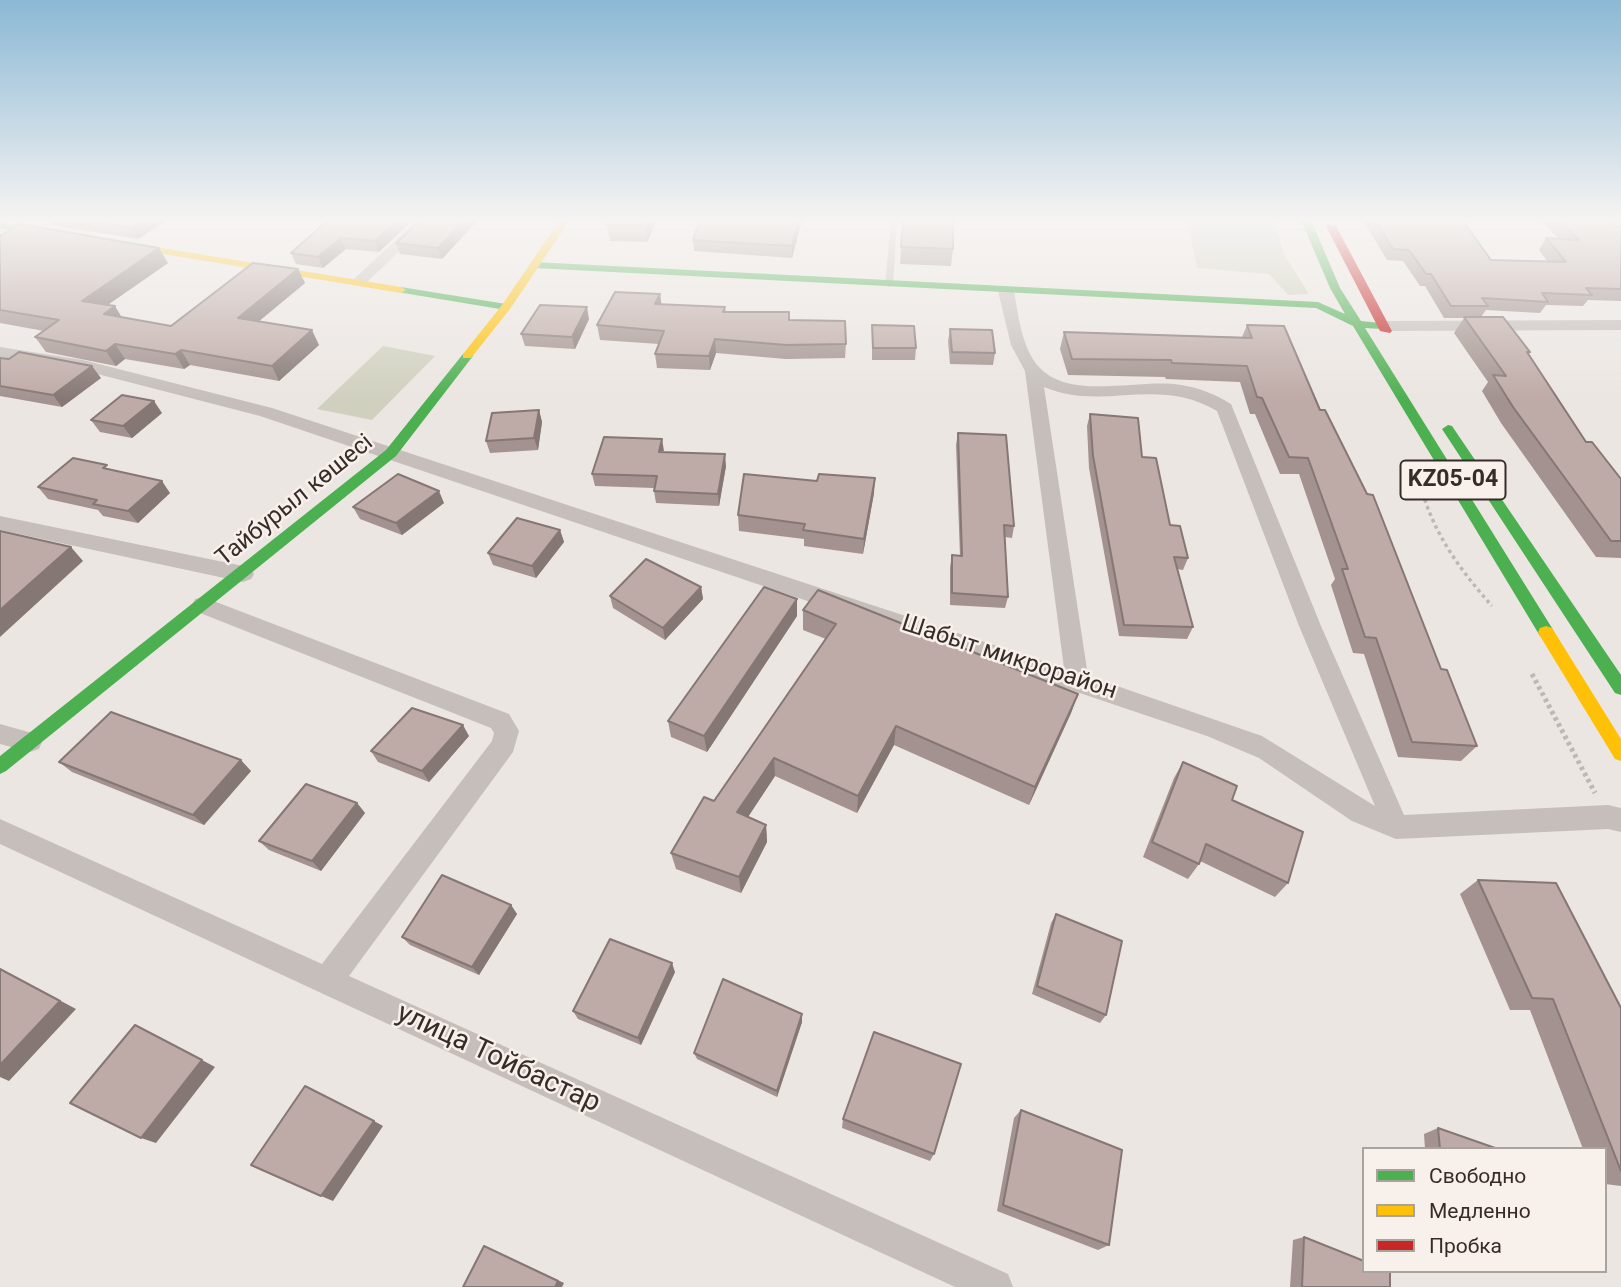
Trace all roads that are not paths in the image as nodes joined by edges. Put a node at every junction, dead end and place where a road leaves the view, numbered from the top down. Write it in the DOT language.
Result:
graph roads {
  1 [pos="347,280"];
  2 [pos="524,280"];
  3 [pos="801,280"];
  4 [pos="889,280"];
  5 [pos="1332,280"];
  6 [pos="1359,280"];
  7 [pos="359,282"];
  8 [pos="889,285"];
  9 [pos="1006,291"];
  10 [pos="506,307"];
  11 [pos="1357,324"];
  12 [pos="1621,325"];
  13 [pos="1383,326"];
  14 [pos="1397,349"];
  15 [pos="0,352"];
  16 [pos="1033,372"];
  17 [pos="1440,417"];
  18 [pos="391,453"];
  19 [pos="0,523"];
  20 [pos="243,574"];
  21 [pos="203,605"];
  22 [pos="1077,681"];
  23 [pos="1621,688"];
  24 [pos="0,734"];
  25 [pos="1617,741"];
  26 [pos="30,742"];
  27 [pos="0,766"];
  28 [pos="1621,820"];
  29 [pos="1395,827"];
  30 [pos="0,831"];
  31 [pos="327,981"];
  32 [pos="996,1287"];
  1 -- 7 [label="street"];
  2 -- 10 [label="street, Тайбурыл көшесі"];
  3 -- 8 [label="street"];
  4 -- 8 [label="lane"];
  5 -- 11 [label="street, KZ05-04"];
  6 -- 13 [label="street"];
  7 -- 10 [label="street"];
  8 -- 9 [label="street"];
  9 -- 11 [label="street"];
  9 -- 16 [label="street"];
  10 -- 18 [label="street, Тайбурыл көшесі"];
  11 -- 13 [label="street"];
  11 -- 25 [label="street, KZ05-04"];
  12 -- 13 [label="street"];
  13 -- 14 [label="street"];
  15 -- 18 [label="street, Шабыт микрорайон"];
  16 -- 22 [label="street"];
  16 -- 29 [label="street"];
  17 -- 23 [label="street, KZ05-04"];
  18 -- 20 [label="street, Тайбурыл көшесі"];
  18 -- 22 [label="street, Шабыт микрорайон"];
  19 -- 20 [label="street"];
  20 -- 21 [label="street, Тайбурыл көшесі"];
  21 -- 26 [label="street, Тайбурыл көшесі"];
  21 -- 31 [label="street"];
  22 -- 29 [label="street, Шабыт микрорайон"];
  24 -- 26 [label="street"];
  26 -- 27 [label="street, Тайбурыл көшесі"];
  28 -- 29 [label="street, Шабыт микрорайон"];
  30 -- 31 [label="street, улица Тойбастар"];
  31 -- 32 [label="street, улица Тойбастар"];
}
